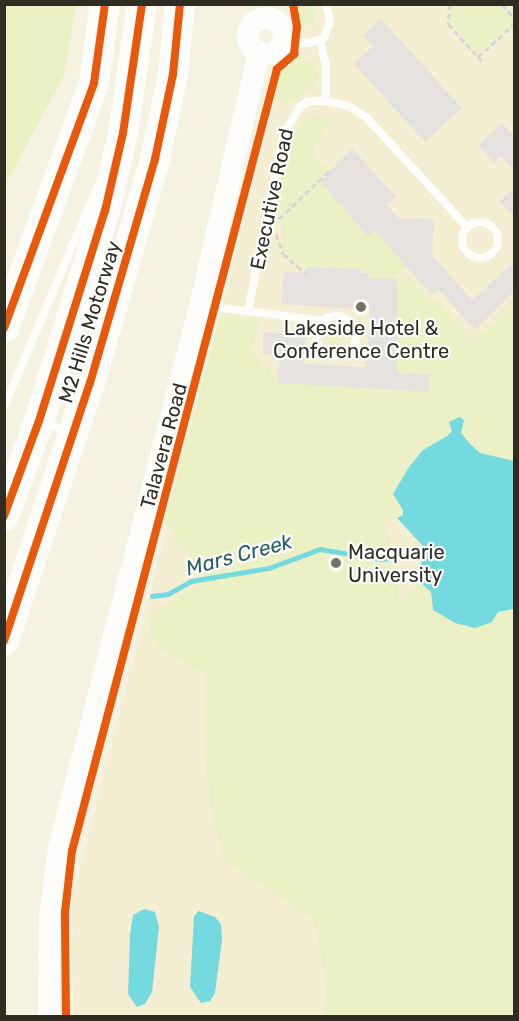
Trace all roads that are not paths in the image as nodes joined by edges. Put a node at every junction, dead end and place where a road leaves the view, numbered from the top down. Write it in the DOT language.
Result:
graph roads {
  1 [pos="105,4"];
  2 [pos="142,4"];
  3 [pos="180,4"];
  4 [pos="326,4"];
  5 [pos="270,11"];
  6 [pos="320,41"];
  7 [pos="282,42"];
  8 [pos="259,52"];
  9 [pos="326,101"];
  10 [pos="123,133"];
  11 [pos="50,204"];
  12 [pos="467,227"];
  13 [pos="4,300"];
  14 [pos="200,306"];
  15 [pos="248,311"];
  16 [pos="322,321"];
  17 [pos="4,328"];
  18 [pos="4,407"];
  19 [pos="39,421"];
  20 [pos="73,433"];
  21 [pos="4,516"];
  22 [pos="4,642"];
  23 [pos="49,1017"];
  1 -- 11 [label="highway"];
  2 -- 10 [label="highway, M2 Hills Motorway"];
  3 -- 20 [label="highway, M2 Hills Motorway"];
  4 -- 6 [label="lane"];
  5 -- 7 [label="street"];
  5 -- 8 [label="street"];
  6 -- 7 [label="lane"];
  6 -- 9 [label="lane"];
  7 -- 8 [label="street"];
  8 -- 14 [label="street, Talavera Road"];
  9 -- 12 [label="lane"];
  9 -- 15 [label="lane, Executive Road"];
  10 -- 18 [label="lane"];
  10 -- 19 [label="highway, M2 Hills Motorway"];
  11 -- 13 [label="lane"];
  11 -- 17 [label="highway"];
  12 -- 12 [label="lane"];
  14 -- 15 [label="lane"];
  14 -- 23 [label="street, Talavera Road"];
  15 -- 16 [label="lane"];
  16 -- 16 [label="lane"];
  19 -- 20 [label="lane"];
  19 -- 21 [label="highway, M2 Hills Motorway"];
  20 -- 22 [label="highway, M2 Hills Motorway"];
}
